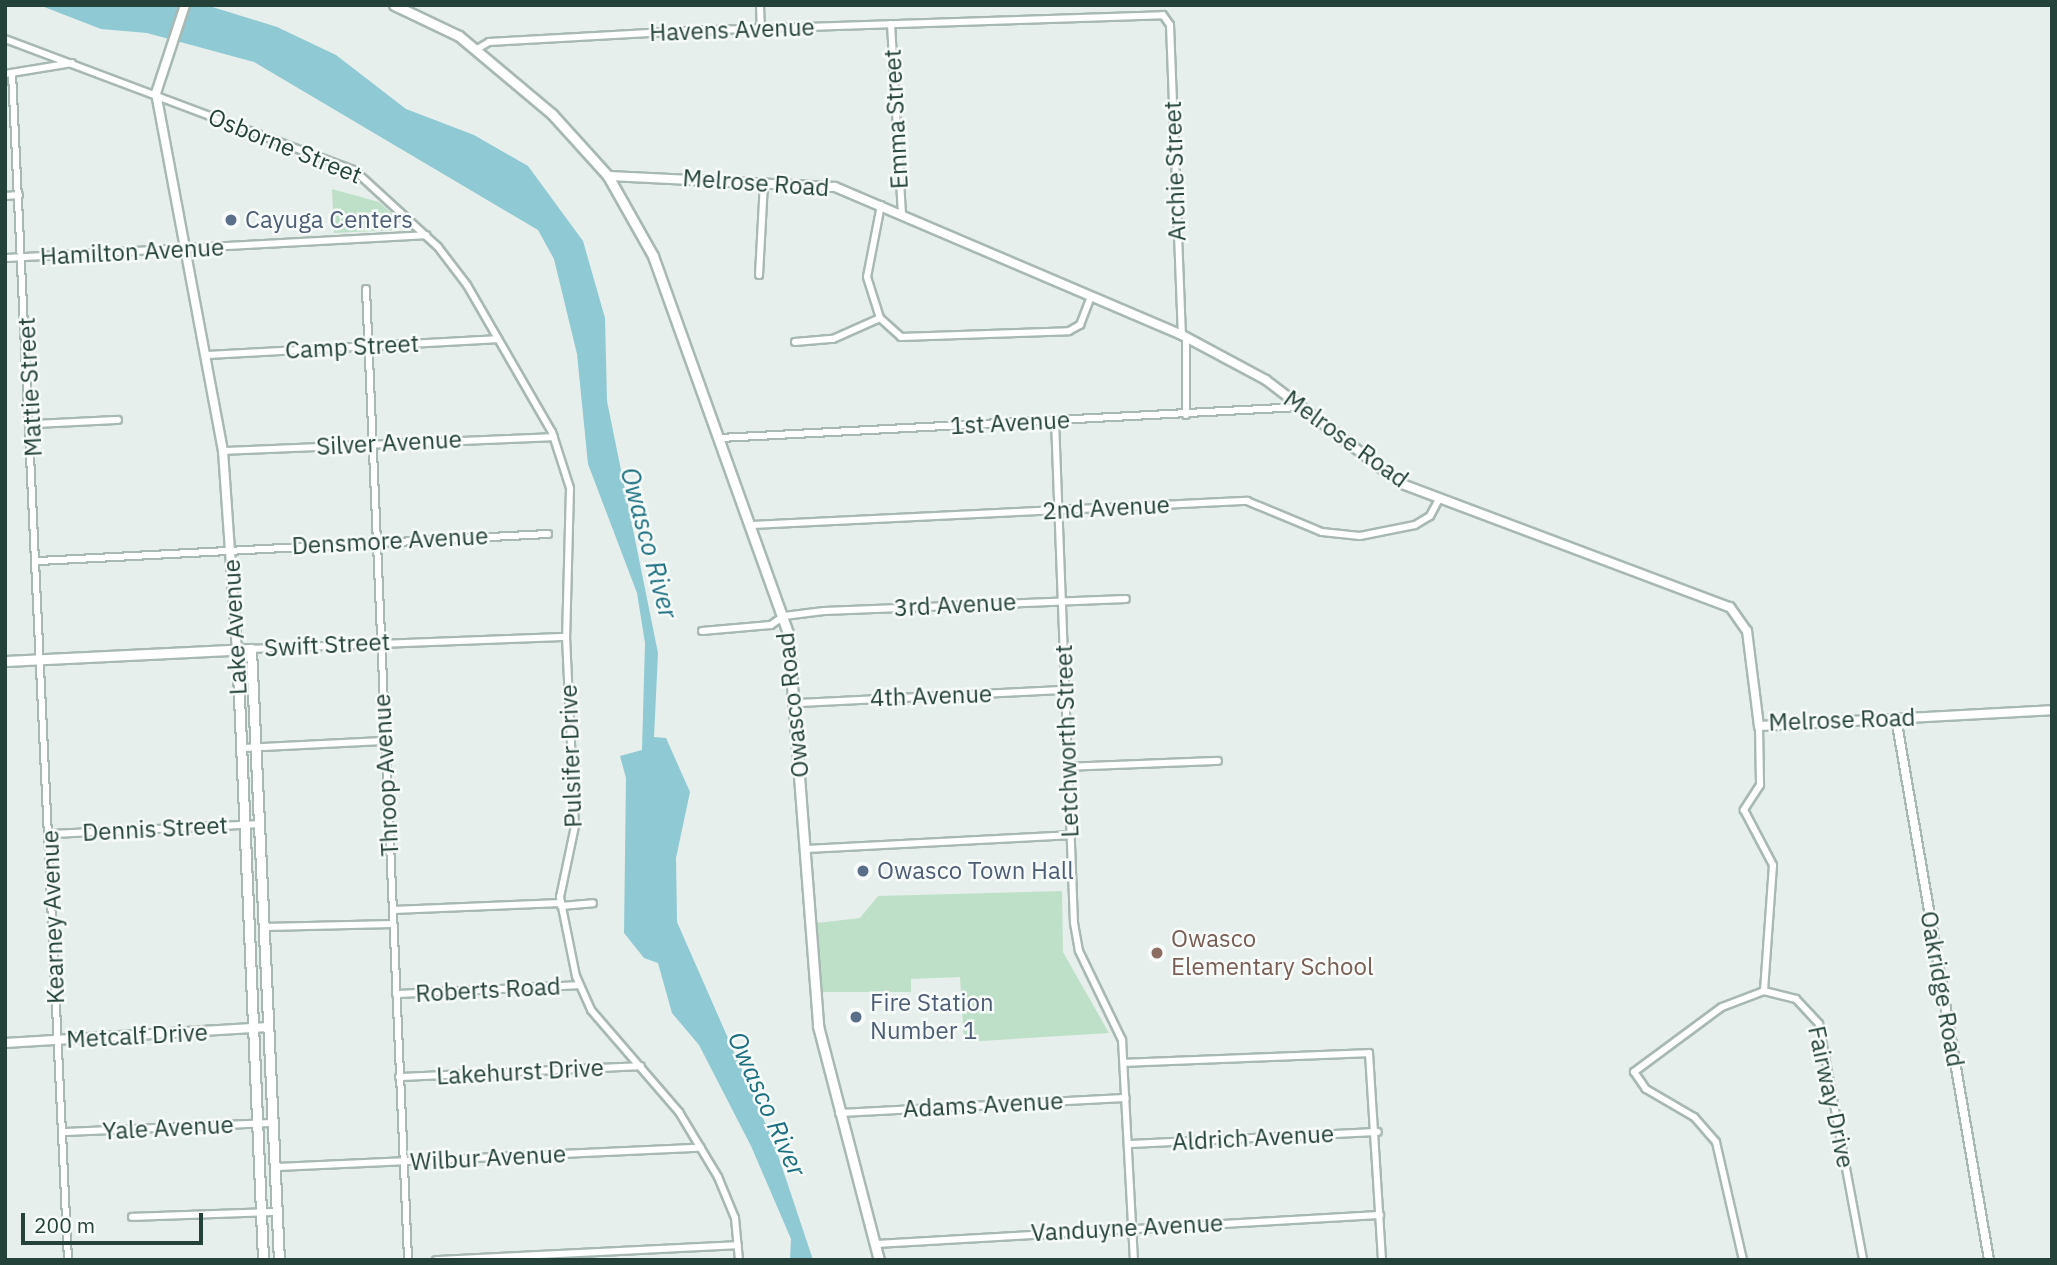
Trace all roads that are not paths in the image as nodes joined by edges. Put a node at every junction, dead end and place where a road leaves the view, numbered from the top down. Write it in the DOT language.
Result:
graph roads {
  1 [pos="185,5"];
  2 [pos="760,5"];
  3 [pos="399,6"];
  4 [pos="1158,14"];
  5 [pos="891,23"];
  6 [pos="761,28"];
  7 [pos="5,39"];
  8 [pos="475,48"];
  9 [pos="72,63"];
  10 [pos="9,74"];
  11 [pos="156,93"];
  12 [pos="608,176"];
  13 [pos="764,180"];
  14 [pos="19,195"];
  15 [pos="5,196"];
  16 [pos="881,205"];
  17 [pos="902,215"];
  18 [pos="426,235"];
  19 [pos="185,249"];
  20 [pos="23,257"];
  21 [pos="5,258"];
  22 [pos="759,275"];
  23 [pos="366,289"];
  24 [pos="1091,297"];
  25 [pos="880,318"];
  26 [pos="1184,336"];
  27 [pos="498,339"];
  28 [pos="795,342"];
  29 [pos="367,346"];
  30 [pos="205,355"];
  31 [pos="1300,407"];
  32 [pos="1186,415"];
  33 [pos="118,420"];
  34 [pos="1055,420"];
  35 [pos="33,424"];
  36 [pos="554,437"];
  37 [pos="720,438"];
  38 [pos="371,443"];
  39 [pos="223,451"];
  40 [pos="1439,499"];
  41 [pos="1058,511"];
  42 [pos="752,525"];
  43 [pos="568,533"];
  44 [pos="548,534"];
  45 [pos="376,542"];
  46 [pos="232,549"];
  47 [pos="39,561"];
  48 [pos="1126,599"];
  49 [pos="1061,600"];
  50 [pos="784,616"];
  51 [pos="702,631"];
  52 [pos="565,637"];
  53 [pos="380,643"];
  54 [pos="237,649"];
  55 [pos="251,649"];
  56 [pos="43,659"];
  57 [pos="5,661"];
  58 [pos="1064,691"];
  59 [pos="797,703"];
  60 [pos="2052,710"];
  61 [pos="1896,719"];
  62 [pos="1759,726"];
  63 [pos="385,741"];
  64 [pos="241,748"];
  65 [pos="256,748"];
  66 [pos="1218,761"];
  67 [pos="1066,767"];
  68 [pos="260,824"];
  69 [pos="244,825"];
  70 [pos="50,834"];
  71 [pos="1070,835"];
  72 [pos="805,849"];
  73 [pos="593,903"];
  74 [pos="561,904"];
  75 [pos="393,910"];
  76 [pos="393,924"];
  77 [pos="265,928"];
  78 [pos="579,985"];
  79 [pos="1763,991"];
  80 [pos="396,994"];
  81 [pos="269,1027"];
  82 [pos="253,1030"];
  83 [pos="58,1040"];
  84 [pos="5,1043"];
  85 [pos="1125,1063"];
  86 [pos="641,1066"];
  87 [pos="399,1077"];
  88 [pos="1126,1098"];
  89 [pos="839,1113"];
  90 [pos="273,1123"];
  91 [pos="257,1124"];
  92 [pos="63,1132"];
  93 [pos="1378,1132"];
  94 [pos="1129,1144"];
  95 [pos="701,1148"];
  96 [pos="403,1162"];
  97 [pos="275,1167"];
  98 [pos="261,1212"];
  99 [pos="277,1212"];
  100 [pos="1380,1215"];
  101 [pos="132,1217"];
  102 [pos="1133,1228"];
  103 [pos="875,1244"];
  104 [pos="738,1245"];
  105 [pos="68,1260"];
  106 [pos="263,1260"];
  107 [pos="279,1260"];
  108 [pos="408,1260"];
  109 [pos="436,1260"];
  110 [pos="739,1260"];
  111 [pos="879,1260"];
  112 [pos="1134,1260"];
  113 [pos="1382,1260"];
  114 [pos="1743,1260"];
  115 [pos="1863,1260"];
  116 [pos="1989,1260"];
  1 -- 11 [label="street, Lake Avenue"];
  2 -- 6 [label="street"];
  3 -- 8 [label="main road, Owasco Road"];
  4 -- 5 [label="street, Havens Avenue"];
  4 -- 26 [label="street, Archie Street"];
  5 -- 6 [label="street, Havens Avenue"];
  5 -- 17 [label="street, Emma Street"];
  6 -- 8 [label="street, Havens Avenue"];
  7 -- 9 [label="street, Osborne Street"];
  8 -- 12 [label="main road, Owasco Road"];
  9 -- 10 [label="street"];
  9 -- 11 [label="street, Osborne Street"];
  10 -- 14 [label="street, Mattie Street"];
  11 -- 18 [label="street, Osborne Street"];
  11 -- 19 [label="street, Lake Avenue"];
  12 -- 13 [label="street, Melrose Road"];
  12 -- 37 [label="main road, Owasco Road"];
  13 -- 16 [label="street, Melrose Road"];
  13 -- 22 [label="street"];
  14 -- 15 [label="street"];
  14 -- 20 [label="street, Mattie Street"];
  16 -- 17 [label="street, Melrose Road"];
  16 -- 25 [label="street"];
  17 -- 24 [label="street, Melrose Road"];
  18 -- 19 [label="street, Hamilton Avenue"];
  18 -- 27 [label="street, Osborne Street"];
  19 -- 20 [label="street, Hamilton Avenue"];
  19 -- 30 [label="street, Lake Avenue"];
  20 -- 21 [label="street, Hamilton Avenue"];
  20 -- 35 [label="street, Mattie Street"];
  23 -- 29 [label="street, Throop Avenue"];
  24 -- 25 [label="street"];
  24 -- 26 [label="street, Melrose Road"];
  25 -- 28 [label="street"];
  26 -- 31 [label="street, Melrose Road"];
  26 -- 32 [label="street, Archie Street"];
  27 -- 29 [label="street, Camp Street"];
  27 -- 36 [label="street, Osborne Street"];
  29 -- 30 [label="street, Camp Street"];
  29 -- 38 [label="street, Throop Avenue"];
  30 -- 39 [label="street, Lake Avenue"];
  31 -- 32 [label="street, 1st Avenue"];
  31 -- 40 [label="street, Melrose Road"];
  32 -- 34 [label="street, 1st Avenue"];
  33 -- 35 [label="street"];
  34 -- 37 [label="street, 1st Avenue"];
  34 -- 41 [label="street, Letchworth Street"];
  35 -- 47 [label="street, Mattie Street"];
  36 -- 38 [label="street, Silver Avenue"];
  36 -- 43 [label="street, Osborne Street"];
  37 -- 42 [label="main road, Owasco Road"];
  38 -- 39 [label="street, Silver Avenue"];
  38 -- 45 [label="street, Throop Avenue"];
  39 -- 46 [label="street, Lake Avenue"];
  40 -- 41 [label="street, 2nd Avenue"];
  40 -- 62 [label="street, Melrose Road"];
  41 -- 42 [label="street, 2nd Avenue"];
  41 -- 49 [label="street, Letchworth Street"];
  42 -- 50 [label="main road, Owasco Road"];
  43 -- 52 [label="street, Pulsifer Drive"];
  44 -- 45 [label="street, Densmore Avenue"];
  45 -- 46 [label="street, Densmore Avenue"];
  45 -- 53 [label="street, Throop Avenue"];
  46 -- 47 [label="street, Densmore Avenue"];
  46 -- 54 [label="street, Lake Avenue"];
  47 -- 56 [label="street, Mattie Street"];
  48 -- 49 [label="street, 3rd Avenue"];
  49 -- 50 [label="street, 3rd Avenue"];
  49 -- 58 [label="street, Letchworth Street"];
  50 -- 51 [label="street"];
  50 -- 59 [label="main road, Owasco Road"];
  52 -- 53 [label="street, Swift Street"];
  52 -- 74 [label="street, Pulsifer Drive"];
  53 -- 55 [label="street, Swift Street"];
  53 -- 63 [label="street, Throop Avenue"];
  54 -- 55 [label="main road, Swift Street"];
  54 -- 56 [label="main road, Swift Street"];
  54 -- 64 [label="main road, Lake Avenue"];
  55 -- 65 [label="main road, Lake Avenue"];
  56 -- 57 [label="main road, Swift Street"];
  56 -- 70 [label="street, Kearney Avenue"];
  58 -- 59 [label="street, 4th Avenue"];
  58 -- 67 [label="street, Letchworth Street"];
  59 -- 72 [label="main road, Owasco Road"];
  60 -- 61 [label="street, Melrose Road"];
  61 -- 62 [label="street, Melrose Road"];
  61 -- 116 [label="street, Oakridge Road"];
  62 -- 79 [label="street"];
  63 -- 65 [label="street"];
  63 -- 75 [label="street, Throop Avenue"];
  64 -- 65 [label="street"];
  64 -- 69 [label="main road, Lake Avenue"];
  65 -- 68 [label="main road, Lake Avenue"];
  66 -- 67 [label="street"];
  67 -- 71 [label="street, Letchworth Street"];
  68 -- 69 [label="street, Dennis Street"];
  68 -- 77 [label="main road, Lake Avenue"];
  69 -- 70 [label="street, Dennis Street"];
  69 -- 82 [label="main road, Lake Avenue"];
  70 -- 83 [label="street, Kearney Avenue"];
  71 -- 72 [label="street"];
  71 -- 85 [label="street, Letchworth Street"];
  72 -- 89 [label="main road, Owasco Road"];
  73 -- 74 [label="street"];
  74 -- 75 [label="street"];
  74 -- 78 [label="street, Pulsifer Drive"];
  75 -- 76 [label="street, Throop Avenue"];
  76 -- 77 [label="street"];
  76 -- 80 [label="street, Throop Avenue"];
  77 -- 81 [label="main road, Lake Avenue"];
  78 -- 80 [label="street, Roberts Road"];
  78 -- 86 [label="street, Pulsifer Drive"];
  79 -- 114 [label="street"];
  79 -- 115 [label="street, Fairway Drive"];
  80 -- 87 [label="street, Throop Avenue"];
  81 -- 82 [label="street, Metcalf Drive"];
  81 -- 90 [label="main road, Lake Avenue"];
  82 -- 83 [label="street, Metcalf Drive"];
  82 -- 91 [label="main road, Lake Avenue"];
  83 -- 84 [label="street, Metcalf Drive"];
  83 -- 92 [label="street, Kearney Avenue"];
  85 -- 88 [label="street, Letchworth Street"];
  85 -- 93 [label="street"];
  86 -- 87 [label="street, Lakehurst Drive"];
  86 -- 95 [label="street, Pulsifer Drive"];
  87 -- 96 [label="street, Throop Avenue"];
  88 -- 89 [label="street, Adams Avenue"];
  88 -- 94 [label="street, Letchworth Street"];
  89 -- 103 [label="main road, Owasco Road"];
  90 -- 91 [label="street, Yale Avenue"];
  90 -- 97 [label="main road, Lake Avenue"];
  91 -- 92 [label="street, Yale Avenue"];
  91 -- 98 [label="main road, Lake Avenue"];
  92 -- 105 [label="street, Kearney Avenue"];
  93 -- 94 [label="street, Aldrich Avenue"];
  93 -- 100 [label="street"];
  94 -- 102 [label="street, Letchworth Street"];
  95 -- 96 [label="street, Wilbur Avenue"];
  95 -- 104 [label="street, Pulsifer Drive"];
  96 -- 97 [label="street, Wilbur Avenue"];
  96 -- 108 [label="street, Throop Avenue"];
  97 -- 99 [label="main road, Lake Avenue"];
  98 -- 99 [label="street"];
  98 -- 101 [label="street"];
  98 -- 106 [label="main road, Lake Avenue"];
  99 -- 107 [label="main road, Lake Avenue"];
  100 -- 102 [label="street, Vanduyne Avenue"];
  100 -- 113 [label="street"];
  102 -- 103 [label="street, Vanduyne Avenue"];
  102 -- 112 [label="street, Letchworth Street"];
  103 -- 111 [label="main road, Owasco Road"];
  104 -- 109 [label="street"];
  104 -- 110 [label="street, Pulsifer Drive"];
}
